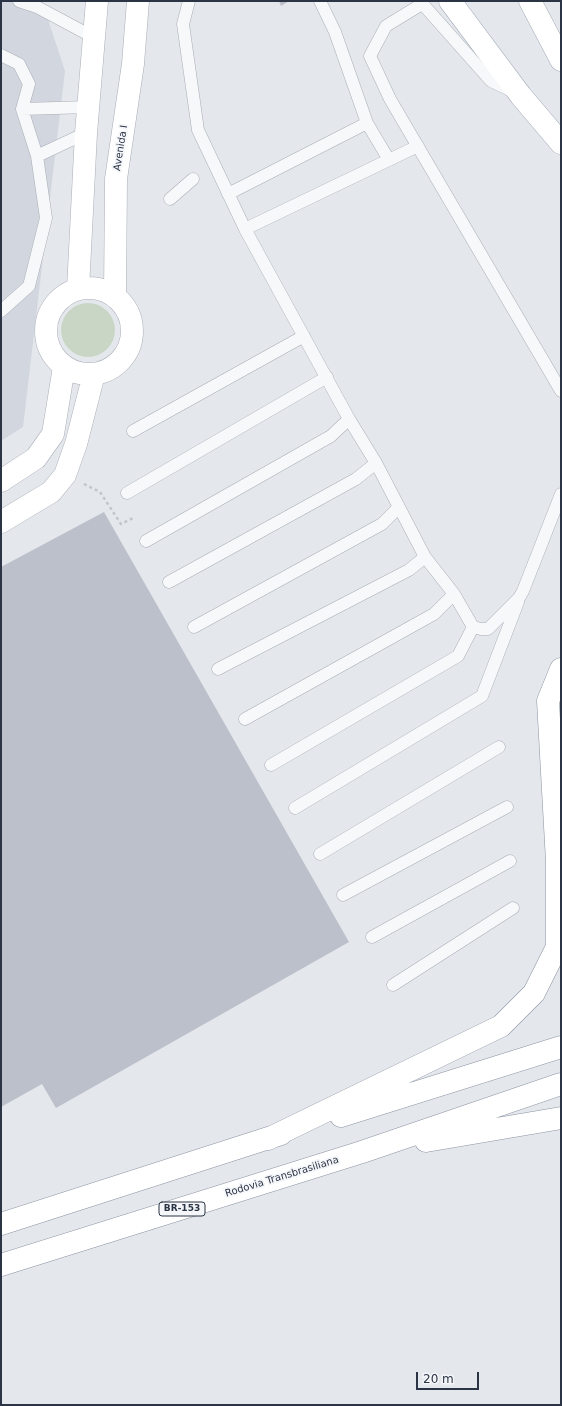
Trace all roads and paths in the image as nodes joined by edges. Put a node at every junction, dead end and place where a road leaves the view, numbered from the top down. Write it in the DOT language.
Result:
graph roads {
  1 [pos="19,1"];
  2 [pos="97,1"];
  3 [pos="138,1"];
  4 [pos="189,1"];
  5 [pos="320,1"];
  6 [pos="450,1"];
  7 [pos="530,1"];
  8 [pos="421,2"];
  9 [pos="38,4"];
  10 [pos="95,38"];
  11 [pos="1,55"];
  12 [pos="561,60"];
  13 [pos="521,96"];
  14 [pos="89,108"];
  15 [pos="22,109"];
  16 [pos="367,123"];
  17 [pos="86,133"];
  18 [pos="561,143"];
  19 [pos="418,146"];
  20 [pos="37,156"];
  21 [pos="389,160"];
  22 [pos="193,179"];
  23 [pos="228,194"];
  24 [pos="170,200"];
  25 [pos="245,229"];
  26 [pos="78,289"];
  27 [pos="115,296"];
  28 [pos="1,311"];
  29 [pos="304,336"];
  30 [pos="64,366"];
  31 [pos="94,374"];
  32 [pos="327,377"];
  33 [pos="561,391"];
  34 [pos="350,419"];
  35 [pos="133,431"];
  36 [pos="376,463"];
  37 [pos="65,475"];
  38 [pos="1,480"];
  39 [pos="127,493"];
  40 [pos="561,494"];
  41 [pos="398,508"];
  42 [pos="133,518"];
  43 [pos="1,522"];
  44 [pos="146,541"];
  45 [pos="425,557"];
  46 [pos="169,582"];
  47 [pos="454,594"];
  48 [pos="519,598"];
  49 [pos="194,627"];
  50 [pos="474,627"];
  51 [pos="218,670"];
  52 [pos="561,670"];
  53 [pos="245,719"];
  54 [pos="499,747"];
  55 [pos="271,765"];
  56 [pos="507,807"];
  57 [pos="295,808"];
  58 [pos="320,854"];
  59 [pos="510,861"];
  60 [pos="343,895"];
  61 [pos="513,908"];
  62 [pos="372,937"];
  63 [pos="393,985"];
  64 [pos="561,1047"];
  65 [pos="561,1084"];
  66 [pos="561,1118"];
  67 [pos="268,1139"];
  68 [pos="362,1152"];
  69 [pos="1,1224"];
  70 [pos="1,1265"];
  1 -- 9 [label="lane"];
  2 -- 10 [label="main road"];
  3 -- 27 [label="main road, Avenida I"];
  4 -- 23 [label="lane"];
  5 -- 16 [label="lane"];
  6 -- 13 [label="main road"];
  7 -- 12 [label="main road"];
  8 -- 13 [label="lane"];
  8 -- 19 [label="lane"];
  9 -- 10 [label="lane"];
  10 -- 14 [label="main road"];
  11 -- 15 [label="lane"];
  13 -- 18 [label="main road"];
  14 -- 15 [label="lane"];
  14 -- 17 [label="main road"];
  15 -- 20 [label="lane"];
  16 -- 21 [label="lane"];
  16 -- 23 [label="lane"];
  17 -- 20 [label="lane"];
  17 -- 26 [label="main road"];
  19 -- 21 [label="lane"];
  19 -- 33 [label="lane"];
  20 -- 28 [label="lane"];
  21 -- 25 [label="lane"];
  22 -- 24 [label="lane"];
  23 -- 25 [label="lane"];
  25 -- 29 [label="lane"];
  26 -- 27 [label="main road"];
  26 -- 30 [label="main road"];
  27 -- 31 [label="main road"];
  29 -- 32 [label="lane"];
  29 -- 35 [label="lane"];
  30 -- 31 [label="main road"];
  30 -- 38 [label="main road"];
  31 -- 37 [label="main road"];
  32 -- 34 [label="lane"];
  32 -- 39 [label="lane"];
  34 -- 36 [label="lane"];
  34 -- 44 [label="lane"];
  36 -- 41 [label="lane"];
  36 -- 46 [label="lane"];
  37 -- 42 [label="path"];
  37 -- 43 [label="main road"];
  40 -- 48 [label="lane"];
  41 -- 45 [label="lane"];
  41 -- 49 [label="lane"];
  45 -- 47 [label="lane"];
  45 -- 51 [label="lane"];
  47 -- 50 [label="lane"];
  47 -- 53 [label="lane"];
  48 -- 50 [label="lane"];
  48 -- 57 [label="lane"];
  50 -- 55 [label="lane"];
  52 -- 67 [label="main road"];
  54 -- 58 [label="lane"];
  56 -- 60 [label="lane"];
  59 -- 62 [label="lane"];
  61 -- 63 [label="lane"];
  64 -- 67 [label="main road"];
  65 -- 68 [label="main road, Rodovia Transbrasiliana / BR-153"];
  66 -- 68 [label="main road"];
  67 -- 69 [label="main road"];
  68 -- 70 [label="main road, Rodovia Transbrasiliana / BR-153"];
}
